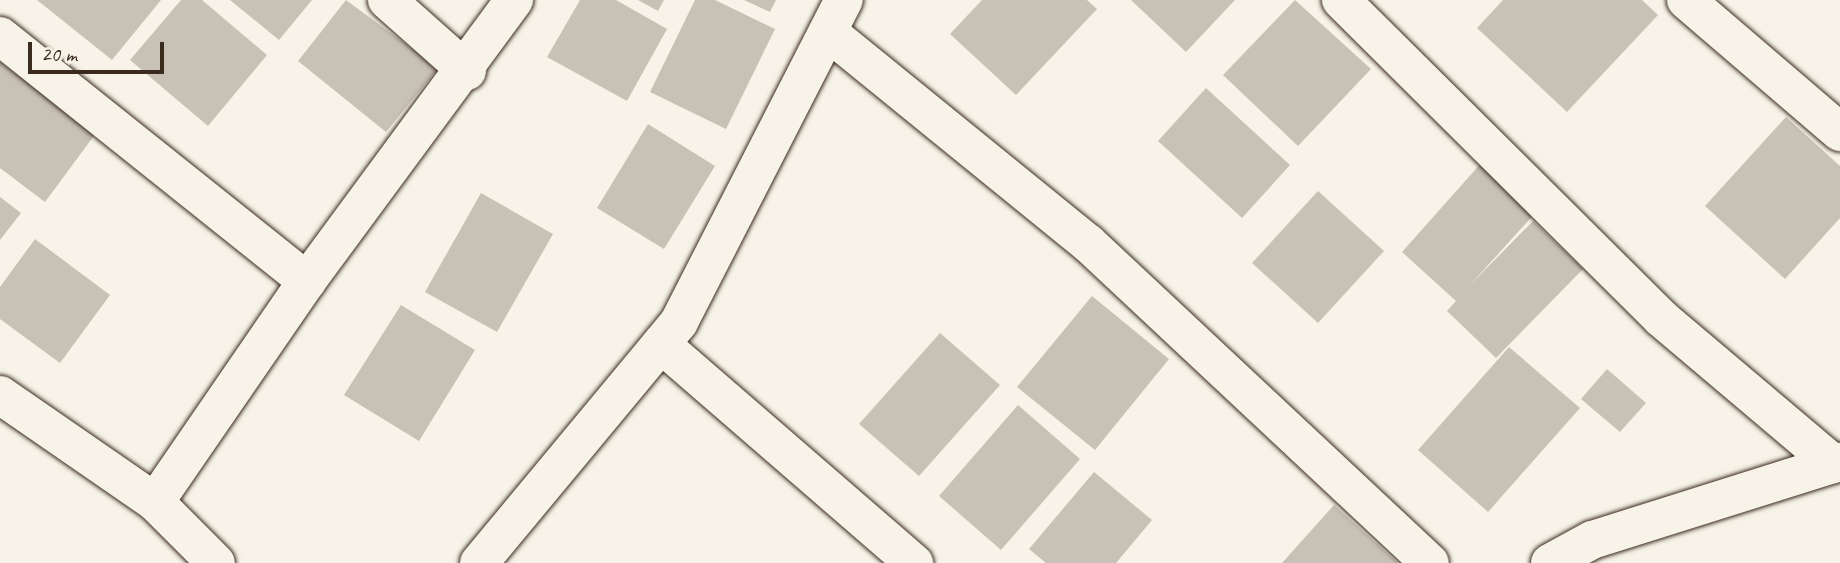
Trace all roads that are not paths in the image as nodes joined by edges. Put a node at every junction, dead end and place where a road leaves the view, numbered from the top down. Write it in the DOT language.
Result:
graph roads {
  1 [pos="387,0"];
  2 [pos="514,0"];
  3 [pos="1341,0"];
  4 [pos="1686,0"];
  5 [pos="836,16"];
  6 [pos="0,36"];
  7 [pos="467,71"];
  8 [pos="1840,132"];
  9 [pos="307,281"];
  10 [pos="661,344"];
  11 [pos="0,395"];
  12 [pos="1837,463"];
  13 [pos="155,502"];
  14 [pos="216,563"];
  15 [pos="479,563"];
  16 [pos="914,563"];
  17 [pos="1430,563"];
  18 [pos="1550,563"];
  1 -- 7 [label="street"];
  2 -- 7 [label="street"];
  3 -- 12 [label="street"];
  4 -- 8 [label="street"];
  5 -- 10 [label="street"];
  5 -- 17 [label="street"];
  6 -- 9 [label="street"];
  7 -- 9 [label="street"];
  9 -- 13 [label="street"];
  10 -- 15 [label="street"];
  10 -- 16 [label="street"];
  11 -- 13 [label="street"];
  12 -- 18 [label="street"];
  13 -- 14 [label="street"];
}
